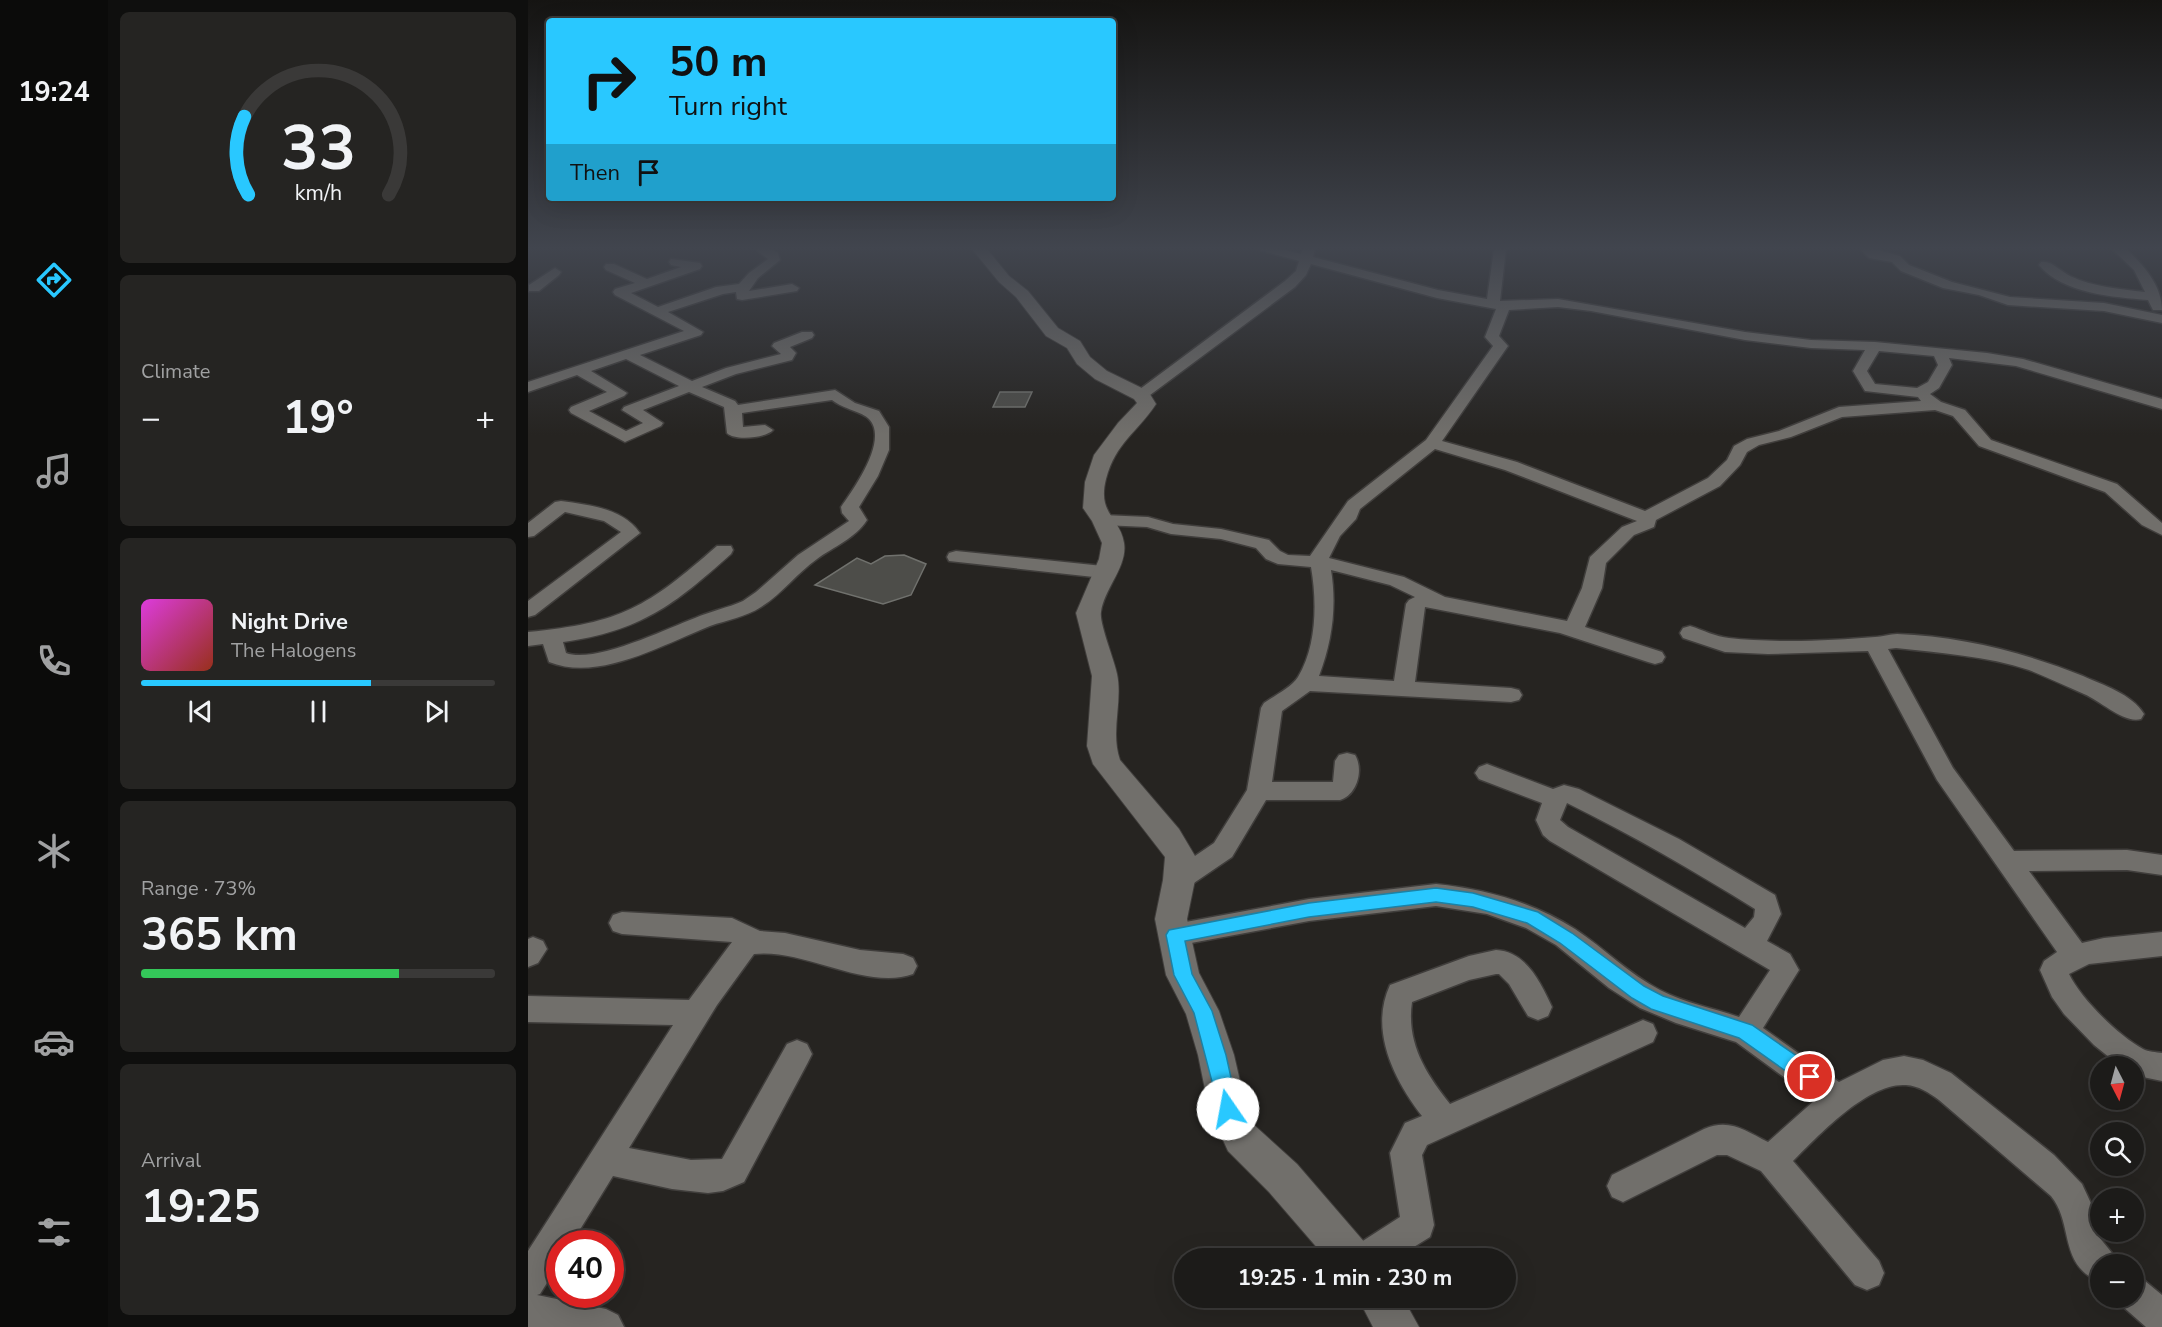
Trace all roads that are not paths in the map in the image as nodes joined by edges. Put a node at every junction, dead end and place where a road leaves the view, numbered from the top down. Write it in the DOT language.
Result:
graph roads {
  1 [pos="658,311"];
  2 [pos="1034,311"];
  3 [pos="1252,311"];
  4 [pos="1497,311"];
  5 [pos="1612,311"];
  6 [pos="2122,311"];
  7 [pos="2162,320"];
  8 [pos="807,335"];
  9 [pos="1875,346"];
  10 [pos="1939,352"];
  11 [pos="627,354"];
  12 [pos="580,370"];
  13 [pos="689,385"];
  14 [pos="528,387"];
  15 [pos="1920,393"];
  16 [pos="1141,395"];
  17 [pos="2162,404"];
  18 [pos="1936,405"];
  19 [pos="734,410"];
  20 [pos="765,430"];
  21 [pos="1432,443"];
  22 [pos="1646,518"];
  23 [pos="1103,520"];
  24 [pos="2162,530"];
  25 [pos="528,532"];
  26 [pos="724,550"];
  27 [pos="956,557"];
  28 [pos="1320,562"];
  29 [pos="1104,572"];
  30 [pos="1437,600"];
  31 [pos="528,611"];
  32 [pos="1573,630"];
  33 [pos="1690,633"];
  34 [pos="552,637"];
  35 [pos="528,639"];
  36 [pos="1875,644"];
  37 [pos="1655,657"];
  38 [pos="1306,683"];
  39 [pos="1404,687"];
  40 [pos="1511,695"];
  41 [pos="2133,714"];
  42 [pos="1347,761"];
  43 [pos="1487,773"];
  44 [pos="1259,792"];
  45 [pos="1555,799"];
  46 [pos="2008,861"];
  47 [pos="2162,866"];
  48 [pos="1179,880"];
  49 [pos="622,923"];
  50 [pos="1175,935"];
  51 [pos="754,941"];
  52 [pos="1749,942"];
  53 [pos="2162,944"];
  54 [pos="2075,955"];
  55 [pos="903,966"];
  56 [pos="1538,1006"];
  57 [pos="528,1009"];
  58 [pos="696,1013"];
  59 [pos="1745,1032"];
  60 [pos="1643,1033"];
  61 [pos="797,1054"];
  62 [pos="2162,1067"];
  63 [pos="1837,1099"];
  64 [pos="1445,1122"];
  65 [pos="605,1158"];
  66 [pos="1772,1160"];
  67 [pos="1623,1186"];
  68 [pos="1343,1248"];
  69 [pos="1382,1248"];
  70 [pos="2090,1256"];
  71 [pos="1867,1273"];
  72 [pos="528,1282"];
  73 [pos="2144,1302"];
  74 [pos="1386,1308"];
  75 [pos="528,1311"];
  76 [pos="2162,1317"];
  77 [pos="606,1327"];
  78 [pos="1398,1327"];
  1 -- 11 [label="street"];
  2 -- 16 [label="street"];
  3 -- 16 [label="street"];
  4 -- 21 [label="street"];
  5 -- 9 [label="street"];
  6 -- 7 [label="street"];
  8 -- 13 [label="street"];
  9 -- 10 [label="street"];
  9 -- 15 [label="street"];
  10 -- 15 [label="street"];
  10 -- 17 [label="street"];
  11 -- 12 [label="street"];
  11 -- 13 [label="street"];
  12 -- 13 [label="street"];
  12 -- 14 [label="street"];
  13 -- 19 [label="street"];
  15 -- 18 [label="street"];
  16 -- 23 [label="street"];
  18 -- 22 [label="street"];
  18 -- 24 [label="street"];
  19 -- 20 [label="street"];
  19 -- 34 [label="street"];
  21 -- 22 [label="street"];
  21 -- 28 [label="street"];
  22 -- 32 [label="street"];
  23 -- 28 [label="street"];
  23 -- 29 [label="street"];
  25 -- 31 [label="street"];
  26 -- 34 [label="street"];
  27 -- 29 [label="street"];
  28 -- 30 [label="street"];
  28 -- 38 [label="street"];
  29 -- 48 [label="street"];
  30 -- 32 [label="street"];
  30 -- 39 [label="street"];
  32 -- 37 [label="street"];
  33 -- 36 [label="street"];
  34 -- 35 [label="street"];
  36 -- 41 [label="street"];
  36 -- 46 [label="street"];
  38 -- 39 [label="street"];
  38 -- 44 [label="street"];
  39 -- 40 [label="street"];
  42 -- 44 [label="street"];
  43 -- 45 [label="street"];
  44 -- 48 [label="street"];
  45 -- 52 [label="street"];
  45 -- 52 [label="street"];
  46 -- 47 [label="street"];
  46 -- 54 [label="street"];
  48 -- 50 [label="street"];
  49 -- 51 [label="street"];
  50 -- 59 [label="street"];
  50 -- 68 [label="street"];
  51 -- 55 [label="street"];
  51 -- 58 [label="street"];
  52 -- 59 [label="street"];
  53 -- 54 [label="street"];
  54 -- 62 [label="street"];
  56 -- 64 [label="street"];
  57 -- 58 [label="street"];
  58 -- 65 [label="street"];
  59 -- 63 [label="street"];
  60 -- 64 [label="street"];
  61 -- 65 [label="street"];
  63 -- 66 [label="street"];
  63 -- 70 [label="street"];
  64 -- 69 [label="street"];
  65 -- 72 [label="street"];
  66 -- 67 [label="street"];
  66 -- 71 [label="street"];
  73 -- 76 [label="street"];
  74 -- 78 [label="street"];
  75 -- 77 [label="street"];
}
